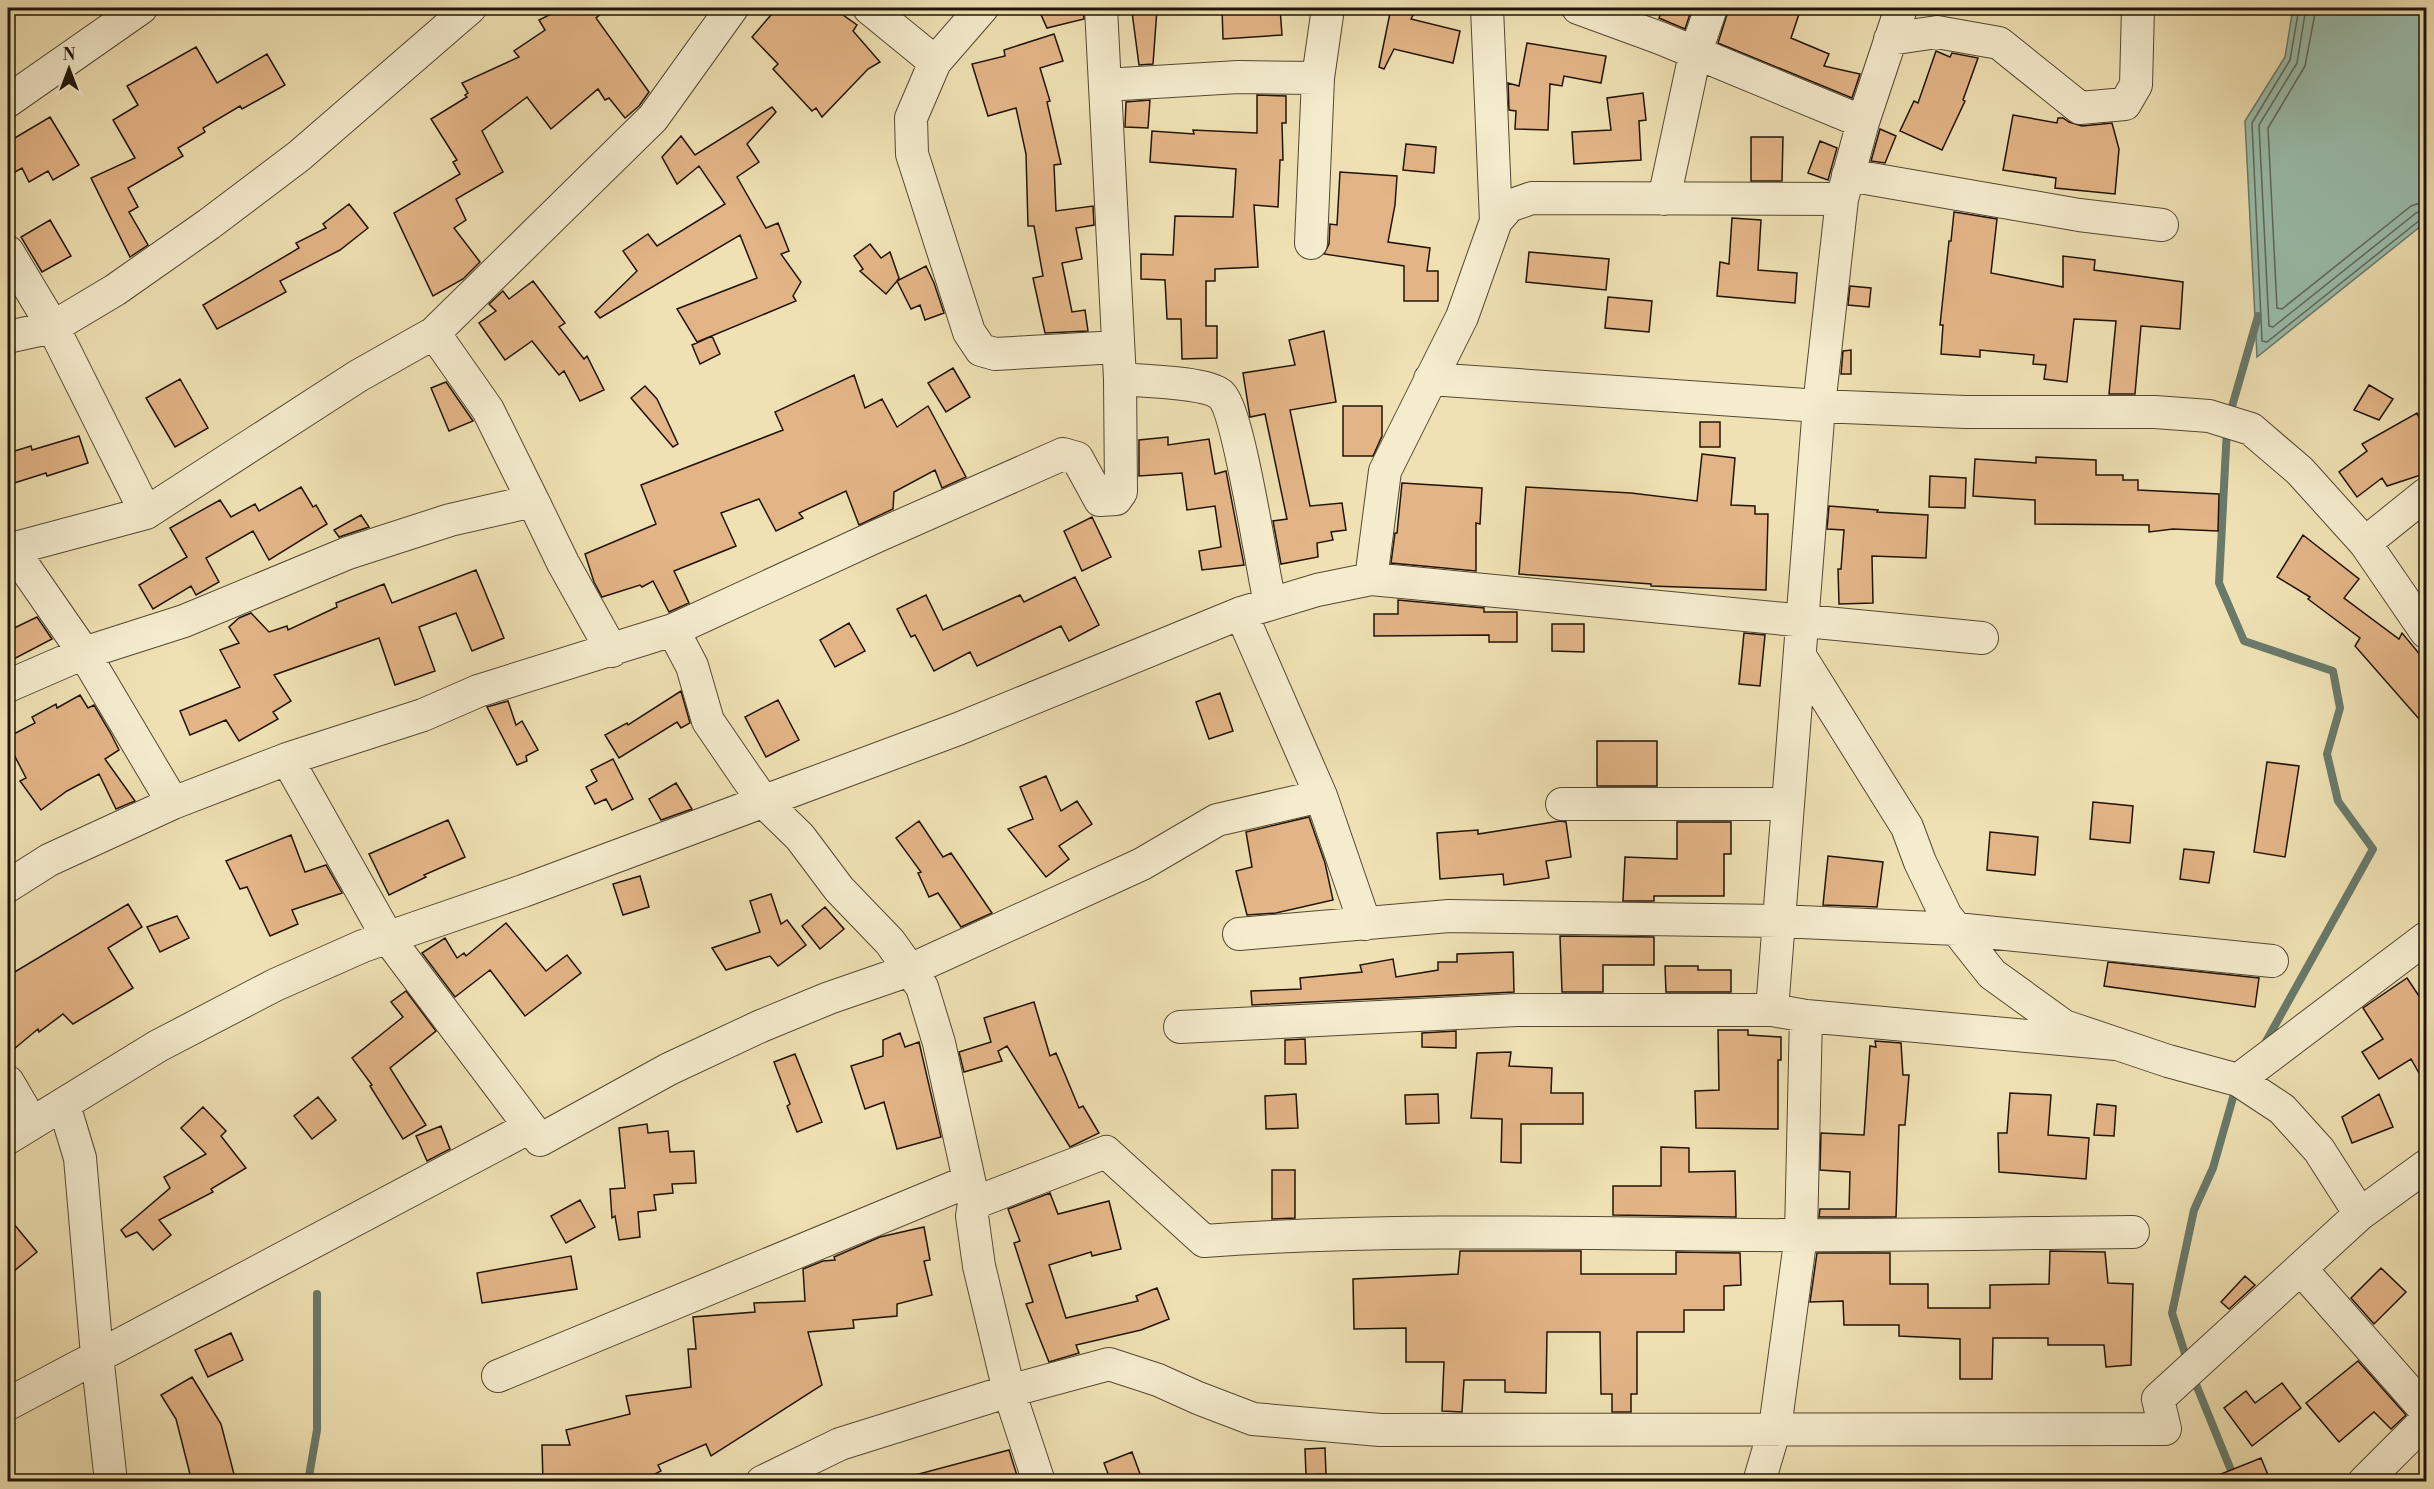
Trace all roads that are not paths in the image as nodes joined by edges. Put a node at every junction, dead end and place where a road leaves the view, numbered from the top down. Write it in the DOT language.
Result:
graph roads {
  1 [pos="141,8"];
  2 [pos="470,8"];
  3 [pos="732,8"];
  4 [pos="869,8"];
  5 [pos="982,8"];
  6 [pos="1101,8"];
  7 [pos="1328,8"];
  8 [pos="1486,8"];
  9 [pos="1578,8"];
  10 [pos="1711,8"];
  11 [pos="1901,8"];
  12 [pos="2138,8"];
  13 [pos="1890,39"];
  14 [pos="1695,54"];
  15 [pos="935,62"];
  16 [pos="1318,78"];
  17 [pos="1105,85"];
  18 [pos="8,101"];
  19 [pos="1863,122"];
  20 [pos="1845,187"];
  21 [pos="1664,199"];
  22 [pos="1496,221"];
  23 [pos="2162,225"];
  24 [pos="1311,243"];
  25 [pos="8,252"];
  26 [pos="53,327"];
  27 [pos="434,333"];
  28 [pos="8,337"];
  29 [pos="1118,347"];
  30 [pos="1120,379"];
  31 [pos="1430,379"];
  32 [pos="1820,406"];
  33 [pos="2427,494"];
  34 [pos="533,501"];
  35 [pos="146,513"];
  36 [pos="2365,543"];
  37 [pos="10,550"];
  38 [pos="1371,579"];
  39 [pos="1256,608"];
  40 [pos="1803,620"];
  41 [pos="673,630"];
  42 [pos="2427,632"];
  43 [pos="1982,638"];
  44 [pos="612,651"];
  45 [pos="84,653"];
  46 [pos="1800,656"];
  47 [pos="8,686"];
  48 [pos="287,759"];
  49 [pos="1321,796"];
  50 [pos="764,802"];
  51 [pos="173,803"];
  52 [pos="1562,804"];
  53 [pos="1788,804"];
  54 [pos="8,886"];
  55 [pos="1779,921"];
  56 [pos="1365,924"];
  57 [pos="1956,929"];
  58 [pos="1239,934"];
  59 [pos="388,938"];
  60 [pos="2427,938"];
  61 [pos="2272,961"];
  62 [pos="910,970"];
  63 [pos="1772,1010"];
  64 [pos="1806,1016"];
  65 [pos="1180,1027"];
  66 [pos="2116,1044"];
  67 [pos="2238,1080"];
  68 [pos="8,1082"];
  69 [pos="64,1105"];
  70 [pos="530,1127"];
  71 [pos="20,1131"];
  72 [pos="2427,1166"];
  73 [pos="972,1192"];
  74 [pos="2360,1214"];
  75 [pos="2133,1233"];
  76 [pos="1801,1235"];
  77 [pos="2301,1269"];
  78 [pos="97,1355"];
  79 [pos="498,1376"];
  80 [pos="1009,1391"];
  81 [pos="8,1404"];
  82 [pos="2427,1411"];
  83 [pos="2427,1420"];
  84 [pos="1775,1428"];
  85 [pos="111,1482"];
  86 [pos="762,1482"];
  87 [pos="1039,1482"];
  88 [pos="1759,1482"];
  89 [pos="2364,1482"];
  1 -- 18 [label="street"];
  2 -- 26 [label="street"];
  3 -- 27 [label="street"];
  4 -- 15 [label="street"];
  5 -- 15 [label="street"];
  6 -- 17 [label="street"];
  7 -- 16 [label="street"];
  8 -- 22 [label="street"];
  9 -- 14 [label="street"];
  10 -- 14 [label="street"];
  11 -- 13 [label="street"];
  12 -- 13 [label="street"];
  13 -- 19 [label="street"];
  14 -- 19 [label="street"];
  14 -- 21 [label="street"];
  15 -- 29 [label="street"];
  16 -- 17 [label="street"];
  16 -- 24 [label="street"];
  17 -- 29 [label="street"];
  19 -- 20 [label="street"];
  20 -- 21 [label="street"];
  20 -- 23 [label="street"];
  20 -- 32 [label="street"];
  21 -- 22 [label="street"];
  22 -- 31 [label="street"];
  25 -- 26 [label="street"];
  26 -- 28 [label="street"];
  26 -- 35 [label="street"];
  27 -- 34 [label="street"];
  27 -- 35 [label="street"];
  29 -- 30 [label="street"];
  30 -- 39 [label="street"];
  30 -- 41 [label="street"];
  31 -- 32 [label="street"];
  31 -- 38 [label="street"];
  32 -- 36 [label="street"];
  32 -- 40 [label="street"];
  33 -- 36 [label="street"];
  34 -- 44 [label="street"];
  34 -- 45 [label="street"];
  35 -- 37 [label="street"];
  36 -- 42 [label="street"];
  37 -- 45 [label="street"];
  38 -- 39 [label="street"];
  38 -- 40 [label="street"];
  39 -- 49 [label="street"];
  39 -- 50 [label="street"];
  40 -- 43 [label="street"];
  40 -- 46 [label="street"];
  41 -- 44 [label="street"];
  41 -- 50 [label="street"];
  44 -- 48 [label="street"];
  45 -- 47 [label="street"];
  45 -- 51 [label="street"];
  46 -- 53 [label="street"];
  46 -- 57 [label="street"];
  48 -- 51 [label="street"];
  48 -- 59 [label="street"];
  49 -- 56 [label="street"];
  49 -- 62 [label="street"];
  50 -- 59 [label="street"];
  50 -- 62 [label="street"];
  51 -- 54 [label="street"];
  52 -- 53 [label="street"];
  53 -- 55 [label="street"];
  55 -- 56 [label="street"];
  55 -- 57 [label="street"];
  55 -- 63 [label="street"];
  56 -- 58 [label="street"];
  57 -- 61 [label="street"];
  57 -- 66 [label="street"];
  59 -- 69 [label="street"];
  59 -- 70 [label="street"];
  60 -- 67 [label="street"];
  62 -- 70 [label="street"];
  62 -- 73 [label="street"];
  63 -- 64 [label="street"];
  63 -- 65 [label="street"];
  64 -- 66 [label="street"];
  64 -- 76 [label="street"];
  66 -- 67 [label="street"];
  67 -- 74 [label="street"];
  68 -- 71 [label="street"];
  69 -- 71 [label="street"];
  69 -- 78 [label="street"];
  70 -- 78 [label="street"];
  72 -- 74 [label="street"];
  73 -- 76 [label="street"];
  73 -- 79 [label="street"];
  73 -- 80 [label="street"];
  74 -- 77 [label="street"];
  75 -- 76 [label="street"];
  76 -- 84 [label="street"];
  77 -- 82 [label="street"];
  77 -- 84 [label="street"];
  78 -- 81 [label="street"];
  78 -- 85 [label="street"];
  80 -- 84 [label="street"];
  80 -- 86 [label="street"];
  80 -- 87 [label="street"];
  83 -- 89 [label="street"];
  84 -- 88 [label="street"];
}
